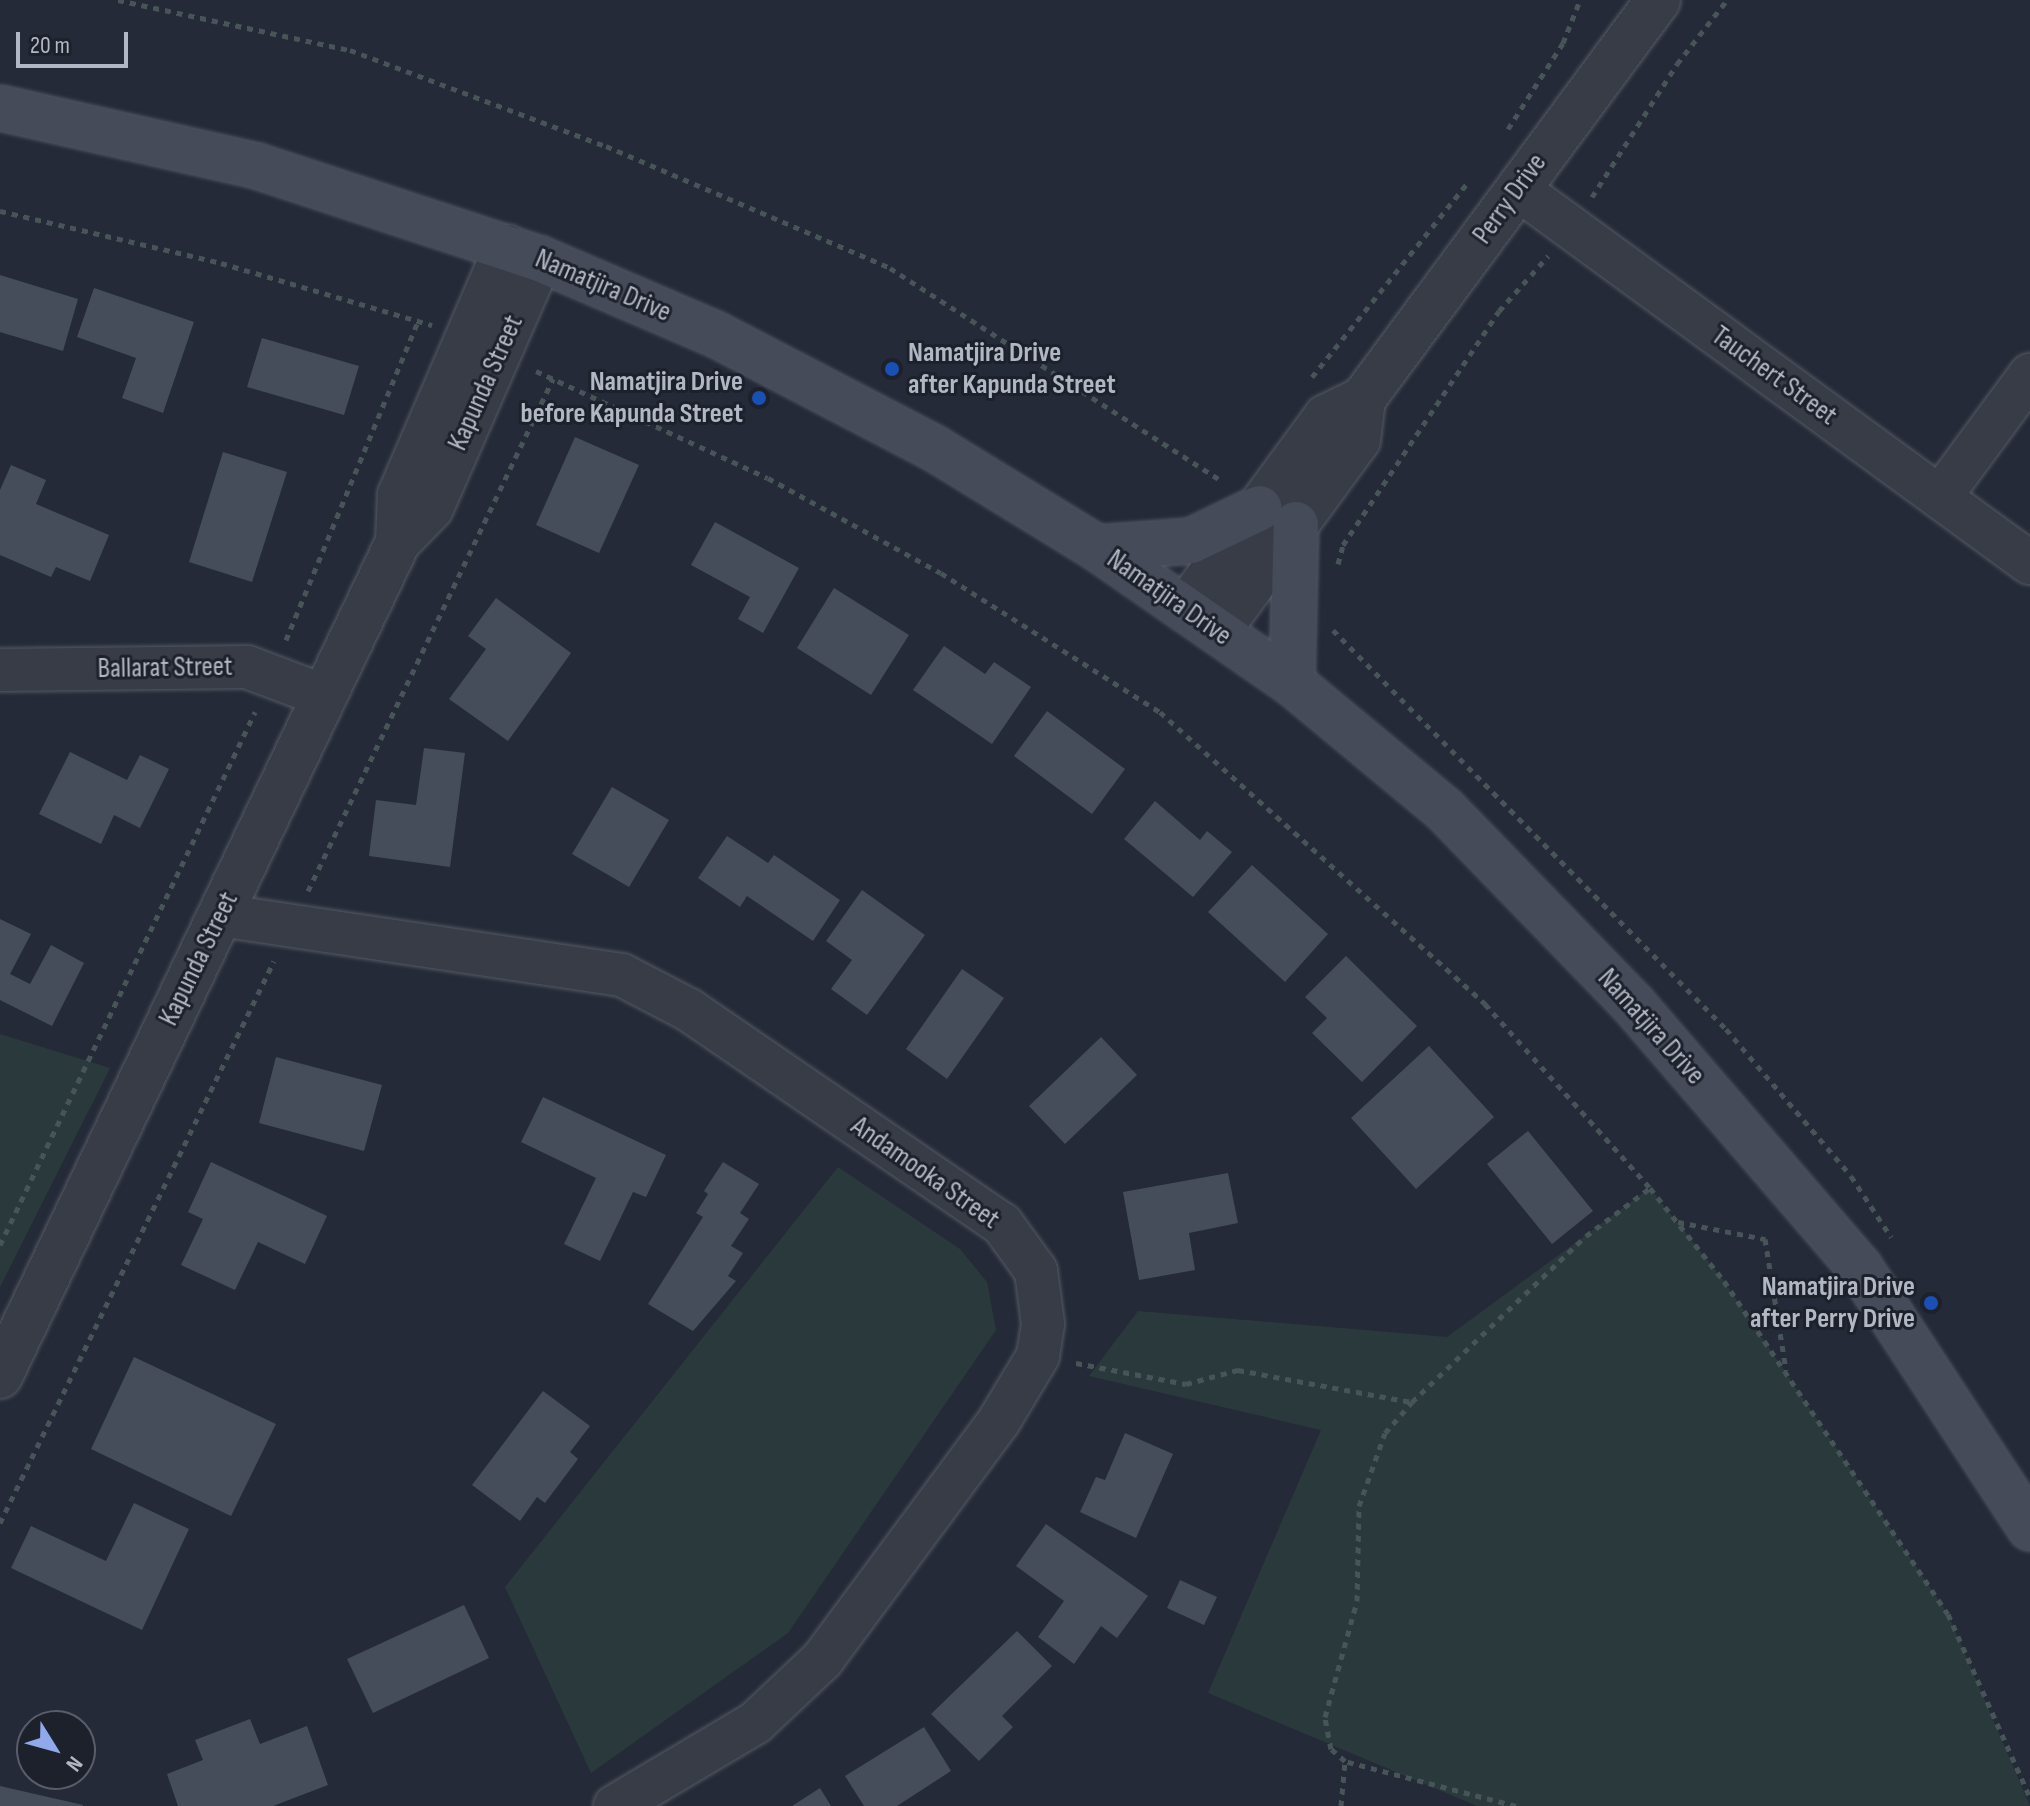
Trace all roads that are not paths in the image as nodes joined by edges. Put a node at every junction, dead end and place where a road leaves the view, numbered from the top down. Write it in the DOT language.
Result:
graph roads {
  1 [pos="1653,2"];
  2 [pos="0,108"];
  3 [pos="1518,189"];
  4 [pos="523,253"];
  5 [pos="2030,375"];
  6 [pos="1940,497"];
  7 [pos="1245,504"];
  8 [pos="1097,548"];
  9 [pos="2030,563"];
  10 [pos="1202,620"];
  11 [pos="0,670"];
  12 [pos="1292,683"];
  13 [pos="324,696"];
  14 [pos="220,915"];
  15 [pos="10,1329"];
  16 [pos="0,1376"];
  17 [pos="2030,1528"];
  18 [pos="615,1806"];
  1 -- 3 [label="street, Perry Drive"];
  2 -- 4 [label="main road, Namatjira Drive"];
  3 -- 6 [label="street, Tauchert Street"];
  3 -- 7 [label="street, Perry Drive"];
  4 -- 8 [label="main road, Namatjira Drive"];
  4 -- 13 [label="street, Kapunda Street"];
  5 -- 6 [label="street"];
  6 -- 9 [label="street, Tauchert Street"];
  7 -- 8 [label="main road"];
  7 -- 10 [label="street, Perry Drive"];
  7 -- 12 [label="main road"];
  8 -- 10 [label="main road, Namatjira Drive"];
  10 -- 12 [label="main road, Namatjira Drive"];
  11 -- 13 [label="street, Ballarat Street"];
  12 -- 17 [label="main road, Namatjira Drive"];
  13 -- 14 [label="street, Kapunda Street"];
  14 -- 15 [label="street, Kapunda Street"];
  14 -- 18 [label="street, Andamooka Street"];
  15 -- 16 [label="street, Kapunda Street"];
}
